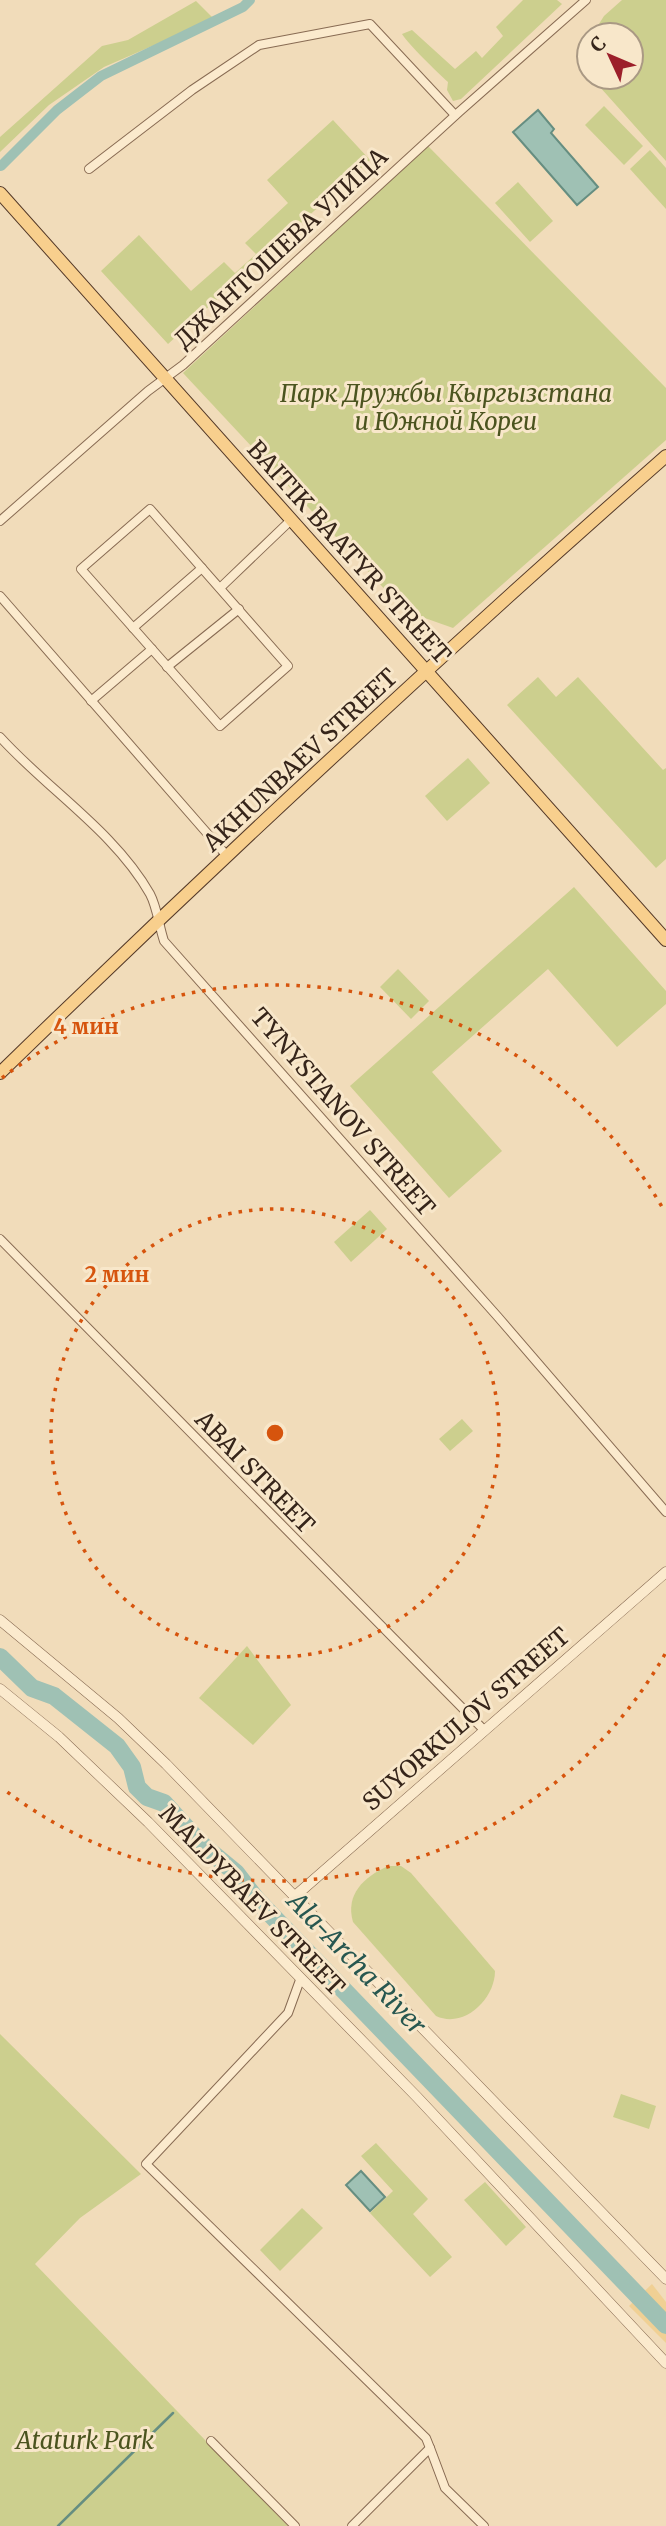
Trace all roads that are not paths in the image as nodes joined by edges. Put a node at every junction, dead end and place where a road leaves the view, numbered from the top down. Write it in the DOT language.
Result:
graph roads {
  1 [pos="586,0"];
  2 [pos="455,115"];
  3 [pos="89,169"];
  4 [pos="0,193"];
  5 [pos="165,378"];
  6 [pos="666,456"];
  7 [pos="291,520"];
  8 [pos="0,521"];
  9 [pos="202,568"];
  10 [pos="220,588"];
  11 [pos="0,596"];
  12 [pos="239,609"];
  13 [pos="133,628"];
  14 [pos="152,649"];
  15 [pos="167,667"];
  16 [pos="428,671"];
  17 [pos="91,701"];
  18 [pos="0,737"];
  19 [pos="227,856"];
  20 [pos="157,922"];
  21 [pos="666,940"];
  22 [pos="0,1073"];
  23 [pos="0,1239"];
  24 [pos="666,1512"];
  25 [pos="666,1572"];
  26 [pos="0,1620"];
  27 [pos="0,1689"];
  28 [pos="484,1730"];
  29 [pos="294,1897"];
  30 [pos="300,1980"];
  31 [pos="666,2279"];
  32 [pos="666,2363"];
  33 [pos="211,2441"];
  34 [pos="430,2448"];
  35 [pos="295,2526"];
  36 [pos="352,2526"];
  37 [pos="484,2526"];
  1 -- 2 [label="street, ДЖАНТОШЕВА УЛИЦА"];
  2 -- 3 [label="street"];
  2 -- 5 [label="street, ДЖАНТОШЕВА УЛИЦА"];
  4 -- 5 [label="main road, BAITIK BAATYR STREET"];
  5 -- 7 [label="main road, BAITIK BAATYR STREET"];
  5 -- 8 [label="street, ДЖАНТОШЕВА УЛИЦА"];
  6 -- 16 [label="main road, AKHUNBAEV STREET"];
  7 -- 10 [label="street"];
  7 -- 16 [label="main road, BAITIK BAATYR STREET"];
  9 -- 10 [label="street"];
  9 -- 13 [label="street"];
  9 -- 13 [label="street"];
  10 -- 12 [label="street"];
  11 -- 17 [label="street"];
  12 -- 15 [label="street"];
  12 -- 15 [label="street"];
  13 -- 14 [label="street"];
  14 -- 15 [label="street"];
  14 -- 17 [label="street"];
  16 -- 19 [label="main road, AKHUNBAEV STREET"];
  16 -- 21 [label="main road, BAITIK BAATYR STREET"];
  17 -- 19 [label="street"];
  18 -- 20 [label="street, TYNYSTANOV STREET"];
  19 -- 20 [label="main road, AKHUNBAEV STREET"];
  20 -- 22 [label="main road, AKHUNBAEV STREET"];
  20 -- 24 [label="street, TYNYSTANOV STREET"];
  23 -- 28 [label="street, ABAI STREET"];
  25 -- 28 [label="street, SUYORKULOV STREET"];
  26 -- 29 [label="street, MALDYBAEV STREET"];
  27 -- 30 [label="street, MALDYBAEV STREET"];
  28 -- 29 [label="street, SUYORKULOV STREET"];
  29 -- 31 [label="street, MALDYBAEV STREET"];
  30 -- 32 [label="street, MALDYBAEV STREET"];
  30 -- 34 [label="street"];
  33 -- 35 [label="street"];
  34 -- 36 [label="street"];
  34 -- 37 [label="street"];
}
